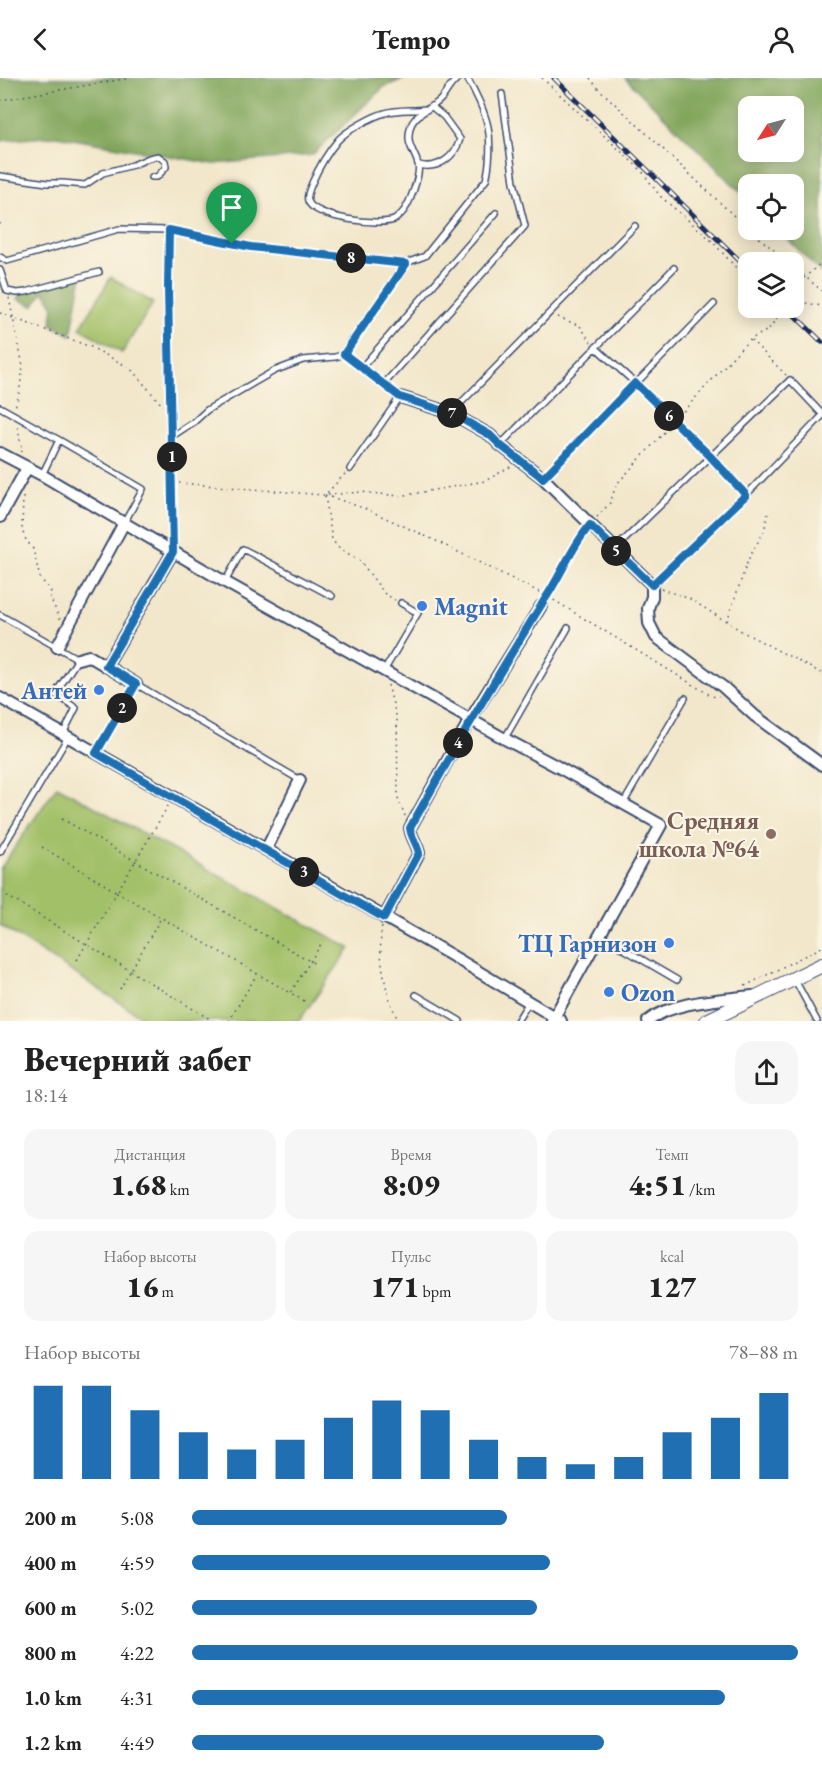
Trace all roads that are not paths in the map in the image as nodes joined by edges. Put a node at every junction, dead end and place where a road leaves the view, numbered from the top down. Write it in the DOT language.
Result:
graph roads {
  1 [pos="459,78"];
  2 [pos="467,78"];
  3 [pos="502,94"];
  4 [pos="428,108"];
  5 [pos="419,165"];
  6 [pos="0,176"];
  7 [pos="152,177"];
  8 [pos="496,213"];
  9 [pos="635,226"];
  10 [pos="169,230"];
  11 [pos="0,256"];
  12 [pos="406,264"];
  13 [pos="674,268"];
  14 [pos="0,270"];
  15 [pos="99,272"];
  16 [pos="714,304"];
  17 [pos="595,347"];
  18 [pos="635,383"];
  19 [pos="384,384"];
  20 [pos="400,397"];
  21 [pos="0,407"];
  22 [pos="451,413"];
  23 [pos="822,415"];
  24 [pos="171,437"];
  25 [pos="59,440"];
  26 [pos="500,445"];
  27 [pos="0,453"];
  28 [pos="710,456"];
  29 [pos="27,468"];
  30 [pos="350,469"];
  31 [pos="42,475"];
  32 [pos="543,478"];
  33 [pos="746,495"];
  34 [pos="0,516"];
  35 [pos="124,523"];
  36 [pos="615,549"];
  37 [pos="173,552"];
  38 [pos="225,582"];
  39 [pos="652,585"];
  40 [pos="332,596"];
  41 [pos="400,603"];
  42 [pos="541,606"];
  43 [pos="0,615"];
  44 [pos="568,628"];
  45 [pos="57,647"];
  46 [pos="78,658"];
  47 [pos="106,666"];
  48 [pos="384,671"];
  49 [pos="136,684"];
  50 [pos="685,698"];
  51 [pos="0,699"];
  52 [pos="470,720"];
  53 [pos="65,736"];
  54 [pos="505,739"];
  55 [pos="96,753"];
  56 [pos="822,765"];
  57 [pos="300,780"];
  58 [pos="623,804"];
  59 [pos="266,850"];
  60 [pos="0,852"];
  61 [pos="384,918"];
  62 [pos="600,935"];
  63 [pos="822,965"];
  64 [pos="794,978"];
  65 [pos="677,980"];
  66 [pos="416,995"];
  67 [pos="761,995"];
  68 [pos="529,1002"];
  69 [pos="556,1020"];
  70 [pos="460,1021"];
  71 [pos="517,1021"];
  72 [pos="648,1021"];
  73 [pos="707,1021"];
  74 [pos="817,1021"];
  1 -- 4 [label="lane"];
  2 -- 12 [label="lane"];
  3 -- 19 [label="lane"];
  4 -- 5 [label="lane"];
  4 -- 5 [label="lane"];
  4 -- 5 [label="lane"];
  6 -- 7 [label="lane"];
  8 -- 19 [label="lane"];
  9 -- 22 [label="lane"];
  10 -- 11 [label="lane"];
  10 -- 12 [label="lane"];
  10 -- 24 [label="lane"];
  12 -- 24 [label="lane"];
  13 -- 17 [label="lane"];
  14 -- 15 [label="lane"];
  16 -- 18 [label="lane"];
  17 -- 18 [label="lane"];
  17 -- 26 [label="lane"];
  18 -- 32 [label="lane"];
  19 -- 20 [label="lane"];
  20 -- 22 [label="street"];
  20 -- 30 [label="lane"];
  21 -- 25 [label="lane"];
  22 -- 26 [label="street"];
  23 -- 28 [label="lane"];
  23 -- 33 [label="lane"];
  24 -- 37 [label="lane"];
  25 -- 31 [label="lane"];
  25 -- 35 [label="lane"];
  26 -- 32 [label="street"];
  27 -- 29 [label="street"];
  28 -- 33 [label="lane"];
  28 -- 36 [label="lane"];
  29 -- 31 [label="street"];
  29 -- 34 [label="street"];
  31 -- 35 [label="street"];
  32 -- 36 [label="street"];
  33 -- 39 [label="lane"];
  35 -- 37 [label="street"];
  35 -- 45 [label="street"];
  36 -- 39 [label="street"];
  37 -- 38 [label="street"];
  37 -- 47 [label="street"];
  38 -- 40 [label="lane"];
  38 -- 48 [label="street"];
  39 -- 56 [label="street"];
  41 -- 48 [label="lane"];
  42 -- 52 [label="street"];
  43 -- 45 [label="lane"];
  44 -- 54 [label="lane"];
  45 -- 46 [label="lane"];
  46 -- 47 [label="street"];
  46 -- 53 [label="lane"];
  47 -- 49 [label="street"];
  48 -- 52 [label="street"];
  49 -- 55 [label="lane"];
  49 -- 57 [label="lane"];
  50 -- 58 [label="lane"];
  51 -- 53 [label="street"];
  52 -- 54 [label="street"];
  52 -- 61 [label="street"];
  53 -- 55 [label="street"];
  53 -- 60 [label="lane"];
  54 -- 58 [label="street"];
  55 -- 59 [label="street"];
  57 -- 59 [label="street"];
  58 -- 62 [label="street"];
  59 -- 61 [label="street"];
  61 -- 68 [label="street"];
  62 -- 65 [label="lane"];
  62 -- 69 [label="street"];
  63 -- 64 [label="street"];
  64 -- 67 [label="street"];
  64 -- 74 [label="lane"];
  66 -- 70 [label="lane"];
  67 -- 72 [label="street"];
  67 -- 73 [label="street"];
  68 -- 69 [label="street"];
  68 -- 71 [label="lane"];
}
